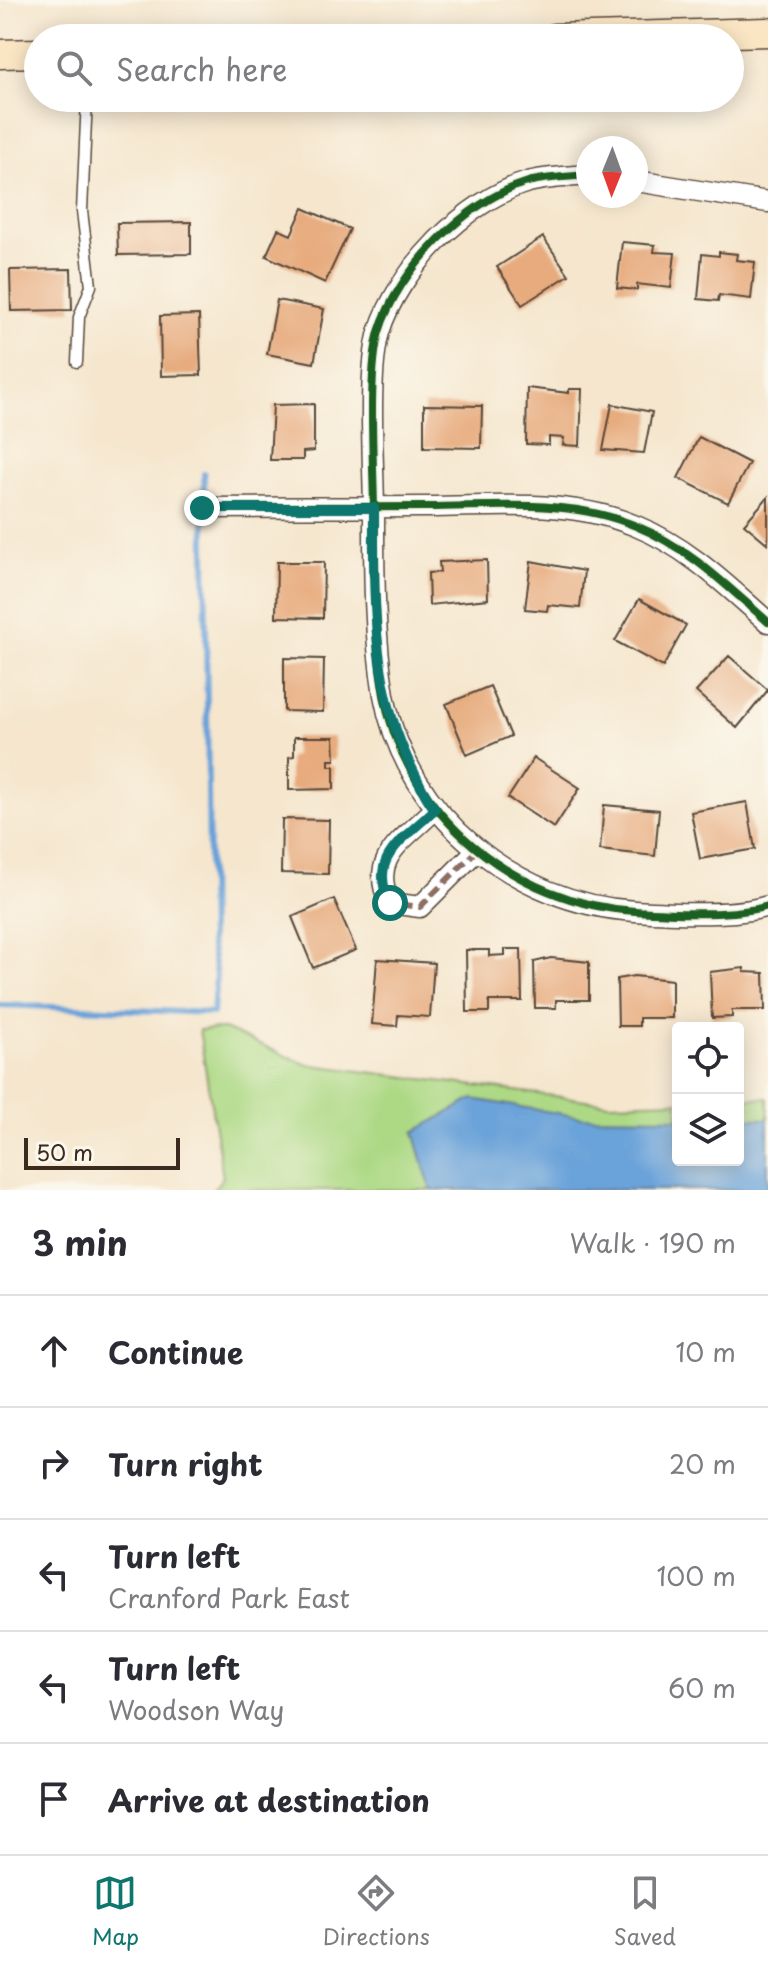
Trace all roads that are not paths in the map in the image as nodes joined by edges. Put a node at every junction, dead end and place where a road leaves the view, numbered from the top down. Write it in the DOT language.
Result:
graph roads {
  1 [pos="768,32"];
  2 [pos="744,33"];
  3 [pos="24,53"];
  4 [pos="0,54"];
  5 [pos="86,112"];
  6 [pos="576,176"];
  7 [pos="648,183"];
  8 [pos="768,202"];
  9 [pos="77,362"];
  10 [pos="202,508"];
  11 [pos="374,508"];
  12 [pos="768,622"];
  13 [pos="435,809"];
  14 [pos="477,850"];
  15 [pos="768,906"];
  1 -- 2 [label="main road"];
  3 -- 4 [label="main road"];
  5 -- 9 [label="lane"];
  6 -- 11 [label="street"];
  7 -- 8 [label="street"];
  10 -- 11 [label="street"];
  11 -- 12 [label="street"];
  11 -- 13 [label="street"];
  13 -- 14 [label="street"];
  13 -- 14 [label="street"];
  14 -- 15 [label="street"];
}
